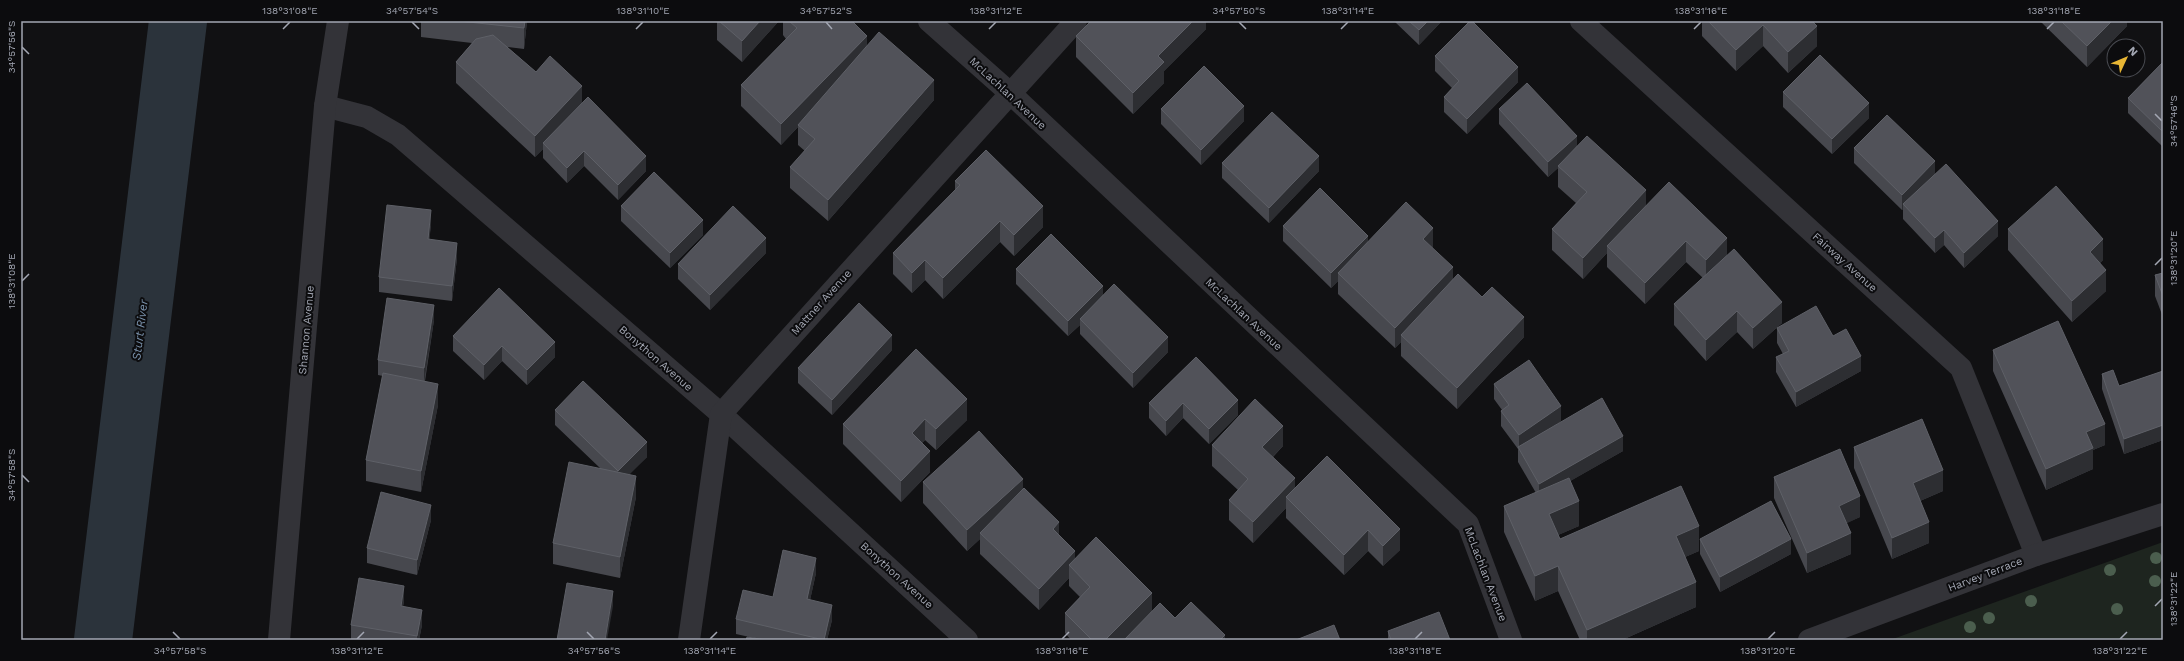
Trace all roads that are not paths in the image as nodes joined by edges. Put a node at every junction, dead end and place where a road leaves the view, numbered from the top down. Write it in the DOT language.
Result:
graph roads {
  1 [pos="338,21"];
  2 [pos="929,21"];
  3 [pos="1076,21"];
  4 [pos="1581,21"];
  5 [pos="1010,93"];
  6 [pos="325,106"];
  7 [pos="720,414"];
  8 [pos="2163,514"];
  9 [pos="2036,555"];
  10 [pos="278,640"];
  11 [pos="689,640"];
  12 [pos="968,640"];
  13 [pos="1511,640"];
  14 [pos="1809,640"];
  1 -- 6 [label="street, Shannon Avenue"];
  2 -- 5 [label="street, McLachlan Avenue"];
  3 -- 5 [label="street, Mattner Avenue"];
  4 -- 9 [label="street, Fairway Avenue"];
  5 -- 7 [label="street, Mattner Avenue"];
  5 -- 13 [label="street, McLachlan Avenue"];
  6 -- 7 [label="street, Bonython Avenue"];
  6 -- 10 [label="street, Shannon Avenue"];
  7 -- 11 [label="street"];
  7 -- 12 [label="street, Bonython Avenue"];
  8 -- 9 [label="street, Harvey Terrace"];
  9 -- 14 [label="street, Harvey Terrace"];
}
